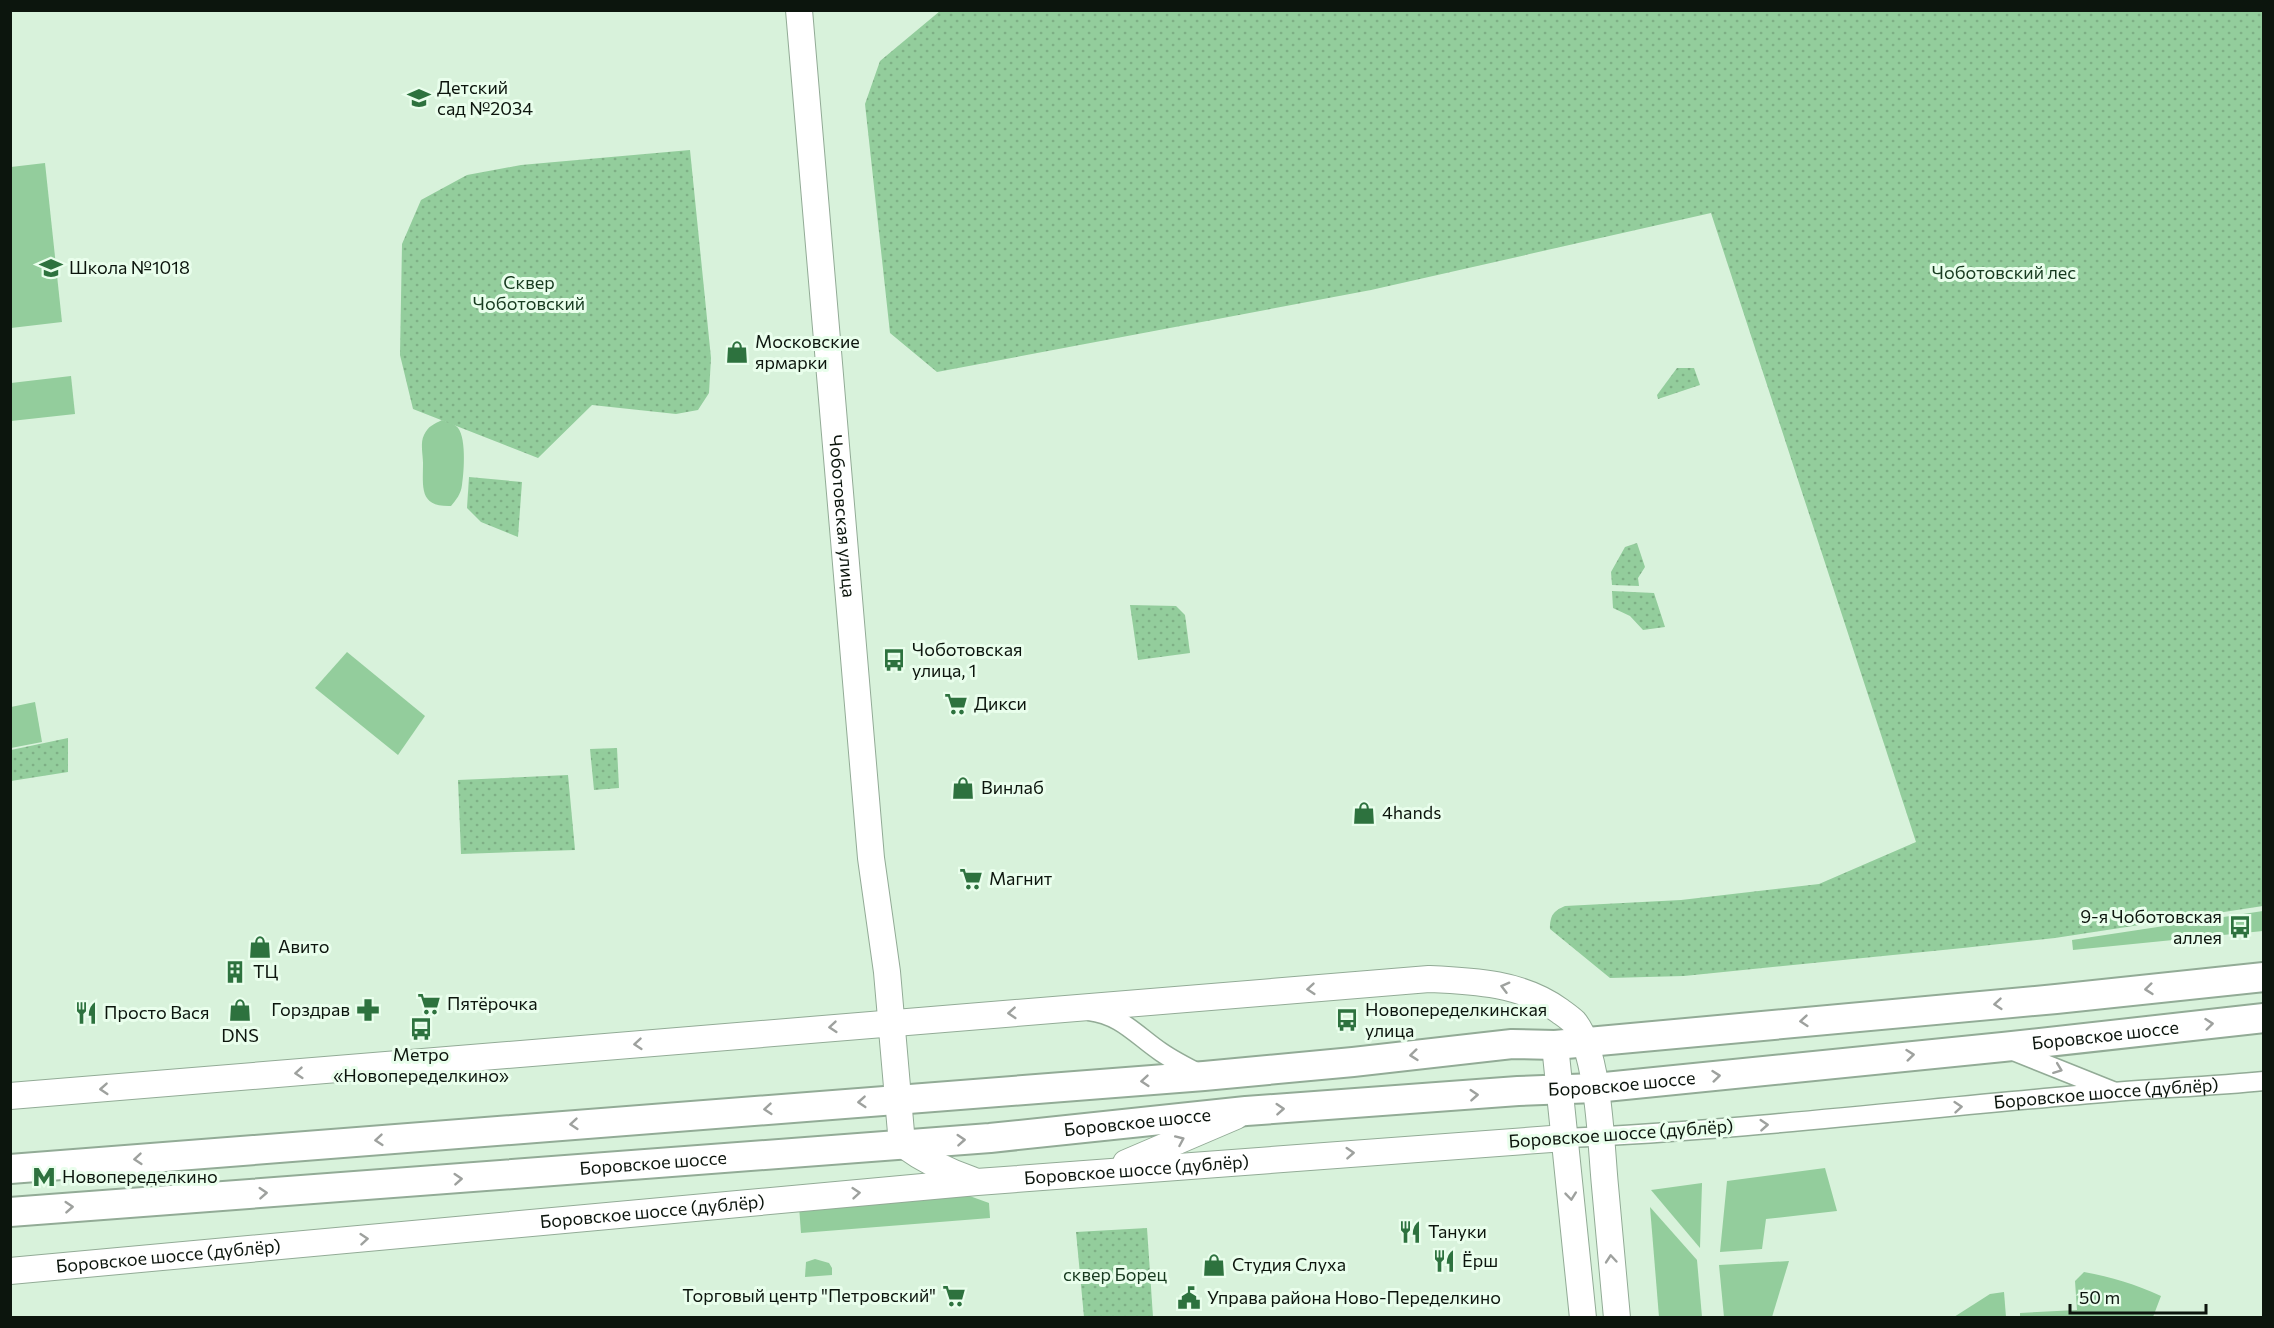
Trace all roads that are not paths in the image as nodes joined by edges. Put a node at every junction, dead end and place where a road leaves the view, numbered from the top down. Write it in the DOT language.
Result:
graph roads {
  1 [pos="799,10"];
  2 [pos="2264,976"];
  3 [pos="1070,1008"];
  4 [pos="2264,1018"];
  5 [pos="891,1022"];
  6 [pos="1585,1041"];
  7 [pos="1556,1045"];
  8 [pos="2003,1047"];
  9 [pos="1203,1076"];
  10 [pos="2264,1081"];
  11 [pos="1595,1088"];
  12 [pos="1561,1090"];
  13 [pos="2116,1092"];
  14 [pos="10,1096"];
  15 [pos="898,1099"];
  16 [pos="1246,1111"];
  17 [pos="1601,1136"];
  18 [pos="1565,1138"];
  19 [pos="902,1144"];
  20 [pos="10,1169"];
  21 [pos="1107,1172"];
  22 [pos="977,1182"];
  23 [pos="10,1212"];
  24 [pos="10,1271"];
  25 [pos="1583,1317"];
  26 [pos="1617,1317"];
  1 -- 5 [label="street, Чоботовская улица"];
  2 -- 6 [label="main road, one-way"];
  3 -- 5 [label="street, one-way"];
  6 -- 3 [label="street, one-way"];
  3 -- 9 [label="street"];
  8 -- 4 [label="main road, Боровское шоссе, one-way"];
  5 -- 14 [label="street, one-way"];
  5 -- 15 [label="street, Чоботовская улица"];
  6 -- 7 [label="main road"];
  6 -- 11 [label="street"];
  7 -- 9 [label="main road, one-way"];
  7 -- 12 [label="street"];
  11 -- 8 [label="main road, Боровское шоссе, one-way"];
  8 -- 13 [label="street, one-way"];
  9 -- 15 [label="main road, one-way"];
  10 -- 13 [label="street, Боровское шоссе (дублёр)"];
  11 -- 12 [label="main road, Боровское шоссе"];
  11 -- 17 [label="street"];
  16 -- 12 [label="main road, Боровское шоссе, one-way"];
  12 -- 18 [label="street"];
  17 -- 13 [label="street, Боровское шоссе (дублёр), one-way"];
  15 -- 19 [label="street, Чоботовская улица"];
  15 -- 20 [label="main road, one-way"];
  19 -- 16 [label="main road, Боровское шоссе, one-way"];
  21 -- 16 [label="street, one-way"];
  17 -- 18 [label="street, Боровское шоссе (дублёр)"];
  26 -- 17 [label="street, one-way"];
  21 -- 18 [label="street, Боровское шоссе (дублёр), one-way"];
  18 -- 25 [label="street, one-way"];
  19 -- 22 [label="street"];
  23 -- 19 [label="main road, Боровское шоссе, one-way"];
  21 -- 22 [label="street, Боровское шоссе (дублёр)"];
  24 -- 22 [label="street, Боровское шоссе (дублёр), one-way"];
}
